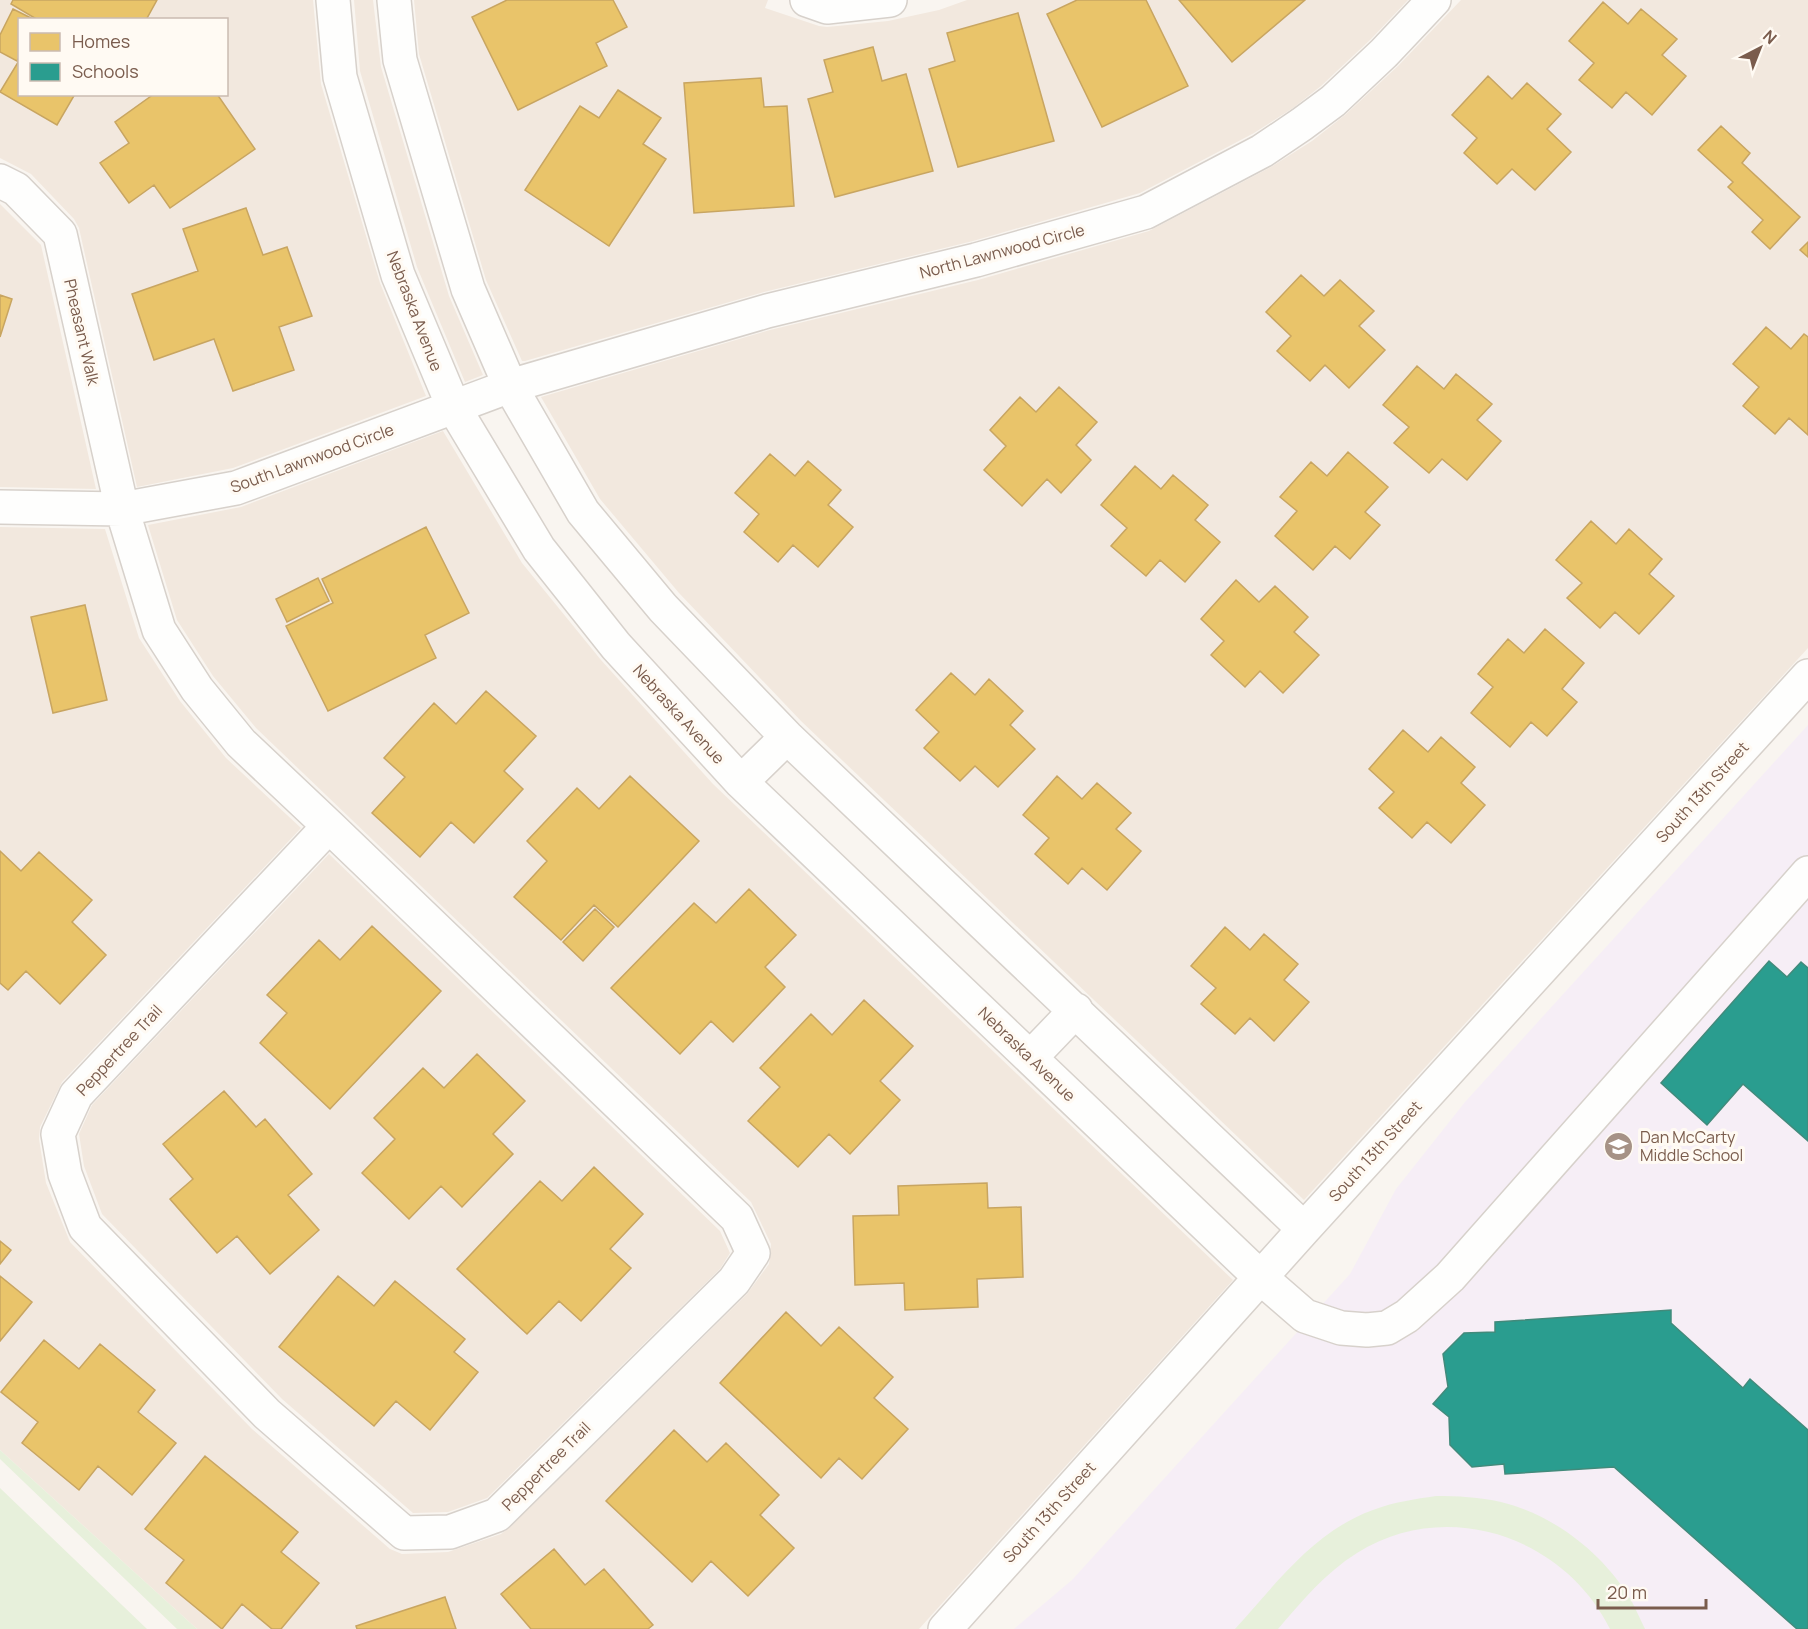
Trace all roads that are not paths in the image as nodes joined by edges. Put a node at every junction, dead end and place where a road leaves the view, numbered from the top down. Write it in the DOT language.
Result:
graph roads {
  1 [pos="333,0"];
  2 [pos="394,0"];
  3 [pos="807,0"];
  4 [pos="890,0"];
  5 [pos="1434,0"];
  6 [pos="0,181"];
  7 [pos="510,386"];
  8 [pos="453,406"];
  9 [pos="0,507"];
  10 [pos="122,509"];
  11 [pos="1808,676"];
  12 [pos="787,737"];
  13 [pos="741,783"];
  14 [pos="330,826"];
  15 [pos="1808,873"];
  16 [pos="1076,1010"];
  17 [pos="1031,1057"];
  18 [pos="1304,1228"];
  19 [pos="1260,1277"];
  20 [pos="945,1629"];
  1 -- 8 [label="street, Nebraska Avenue"];
  2 -- 7 [label="street"];
  3 -- 4 [label="street"];
  5 -- 7 [label="street, North Lawnwood Circle"];
  6 -- 10 [label="street, Pheasant Walk"];
  7 -- 8 [label="street, South Lawnwood Circle"];
  7 -- 12 [label="street"];
  8 -- 10 [label="street, South Lawnwood Circle"];
  8 -- 13 [label="street, Nebraska Avenue"];
  9 -- 10 [label="street, South Lawnwood Circle"];
  10 -- 14 [label="street, Peppertree Trail"];
  11 -- 18 [label="street, South 13th Street"];
  12 -- 13 [label="street"];
  12 -- 16 [label="street"];
  13 -- 17 [label="street, Nebraska Avenue"];
  14 -- 14 [label="street, Peppertree Trail"];
  15 -- 19 [label="street, Nebraska Avenue"];
  16 -- 17 [label="street"];
  16 -- 18 [label="street"];
  17 -- 19 [label="street, Nebraska Avenue"];
  18 -- 19 [label="street, South 13th Street"];
  19 -- 20 [label="street, South 13th Street"];
}
